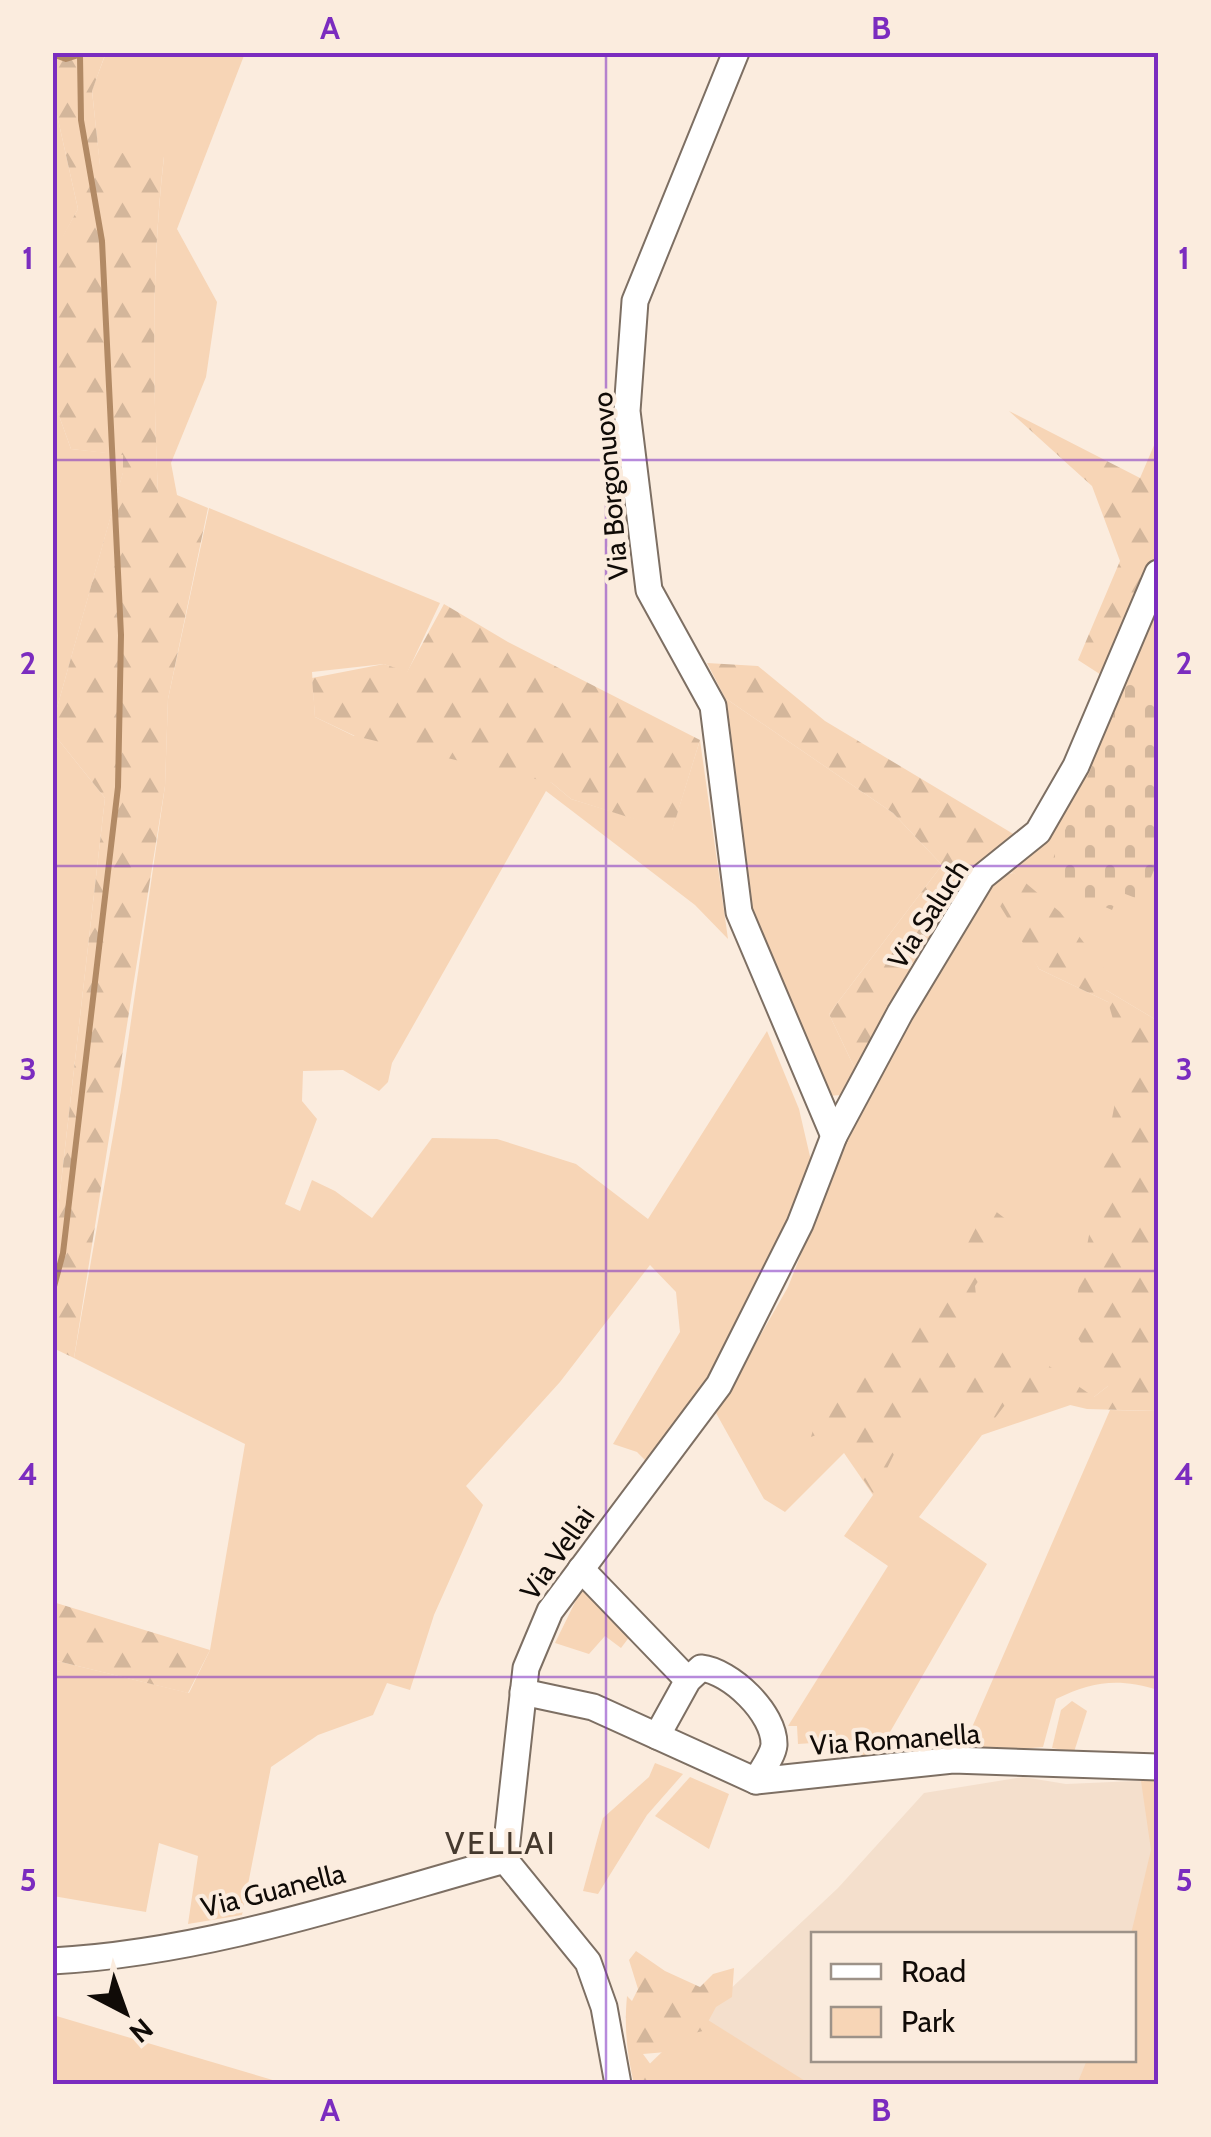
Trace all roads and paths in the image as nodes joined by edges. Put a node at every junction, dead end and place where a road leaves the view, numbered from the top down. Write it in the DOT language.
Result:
graph roads {
  1 [pos="736,52"];
  2 [pos="1158,573"];
  3 [pos="834,1136"];
  4 [pos="581,1569"];
  5 [pos="688,1680"];
  6 [pos="524,1692"];
  7 [pos="657,1736"];
  8 [pos="1158,1768"];
  9 [pos="756,1781"];
  10 [pos="505,1860"];
  11 [pos="52,1961"];
  12 [pos="618,2084"];
  1 -- 3 [label="street, Via Borgonuovo"];
  2 -- 3 [label="street, Via Saluch"];
  3 -- 4 [label="street, Via Vellai"];
  4 -- 5 [label="street"];
  4 -- 6 [label="street, Via Vellai"];
  5 -- 7 [label="street"];
  5 -- 9 [label="street"];
  6 -- 7 [label="street"];
  6 -- 10 [label="street, Via Vellai"];
  7 -- 9 [label="street"];
  8 -- 9 [label="street, Via Romanella"];
  10 -- 11 [label="street, Via Guanella"];
  10 -- 12 [label="street"];
}
